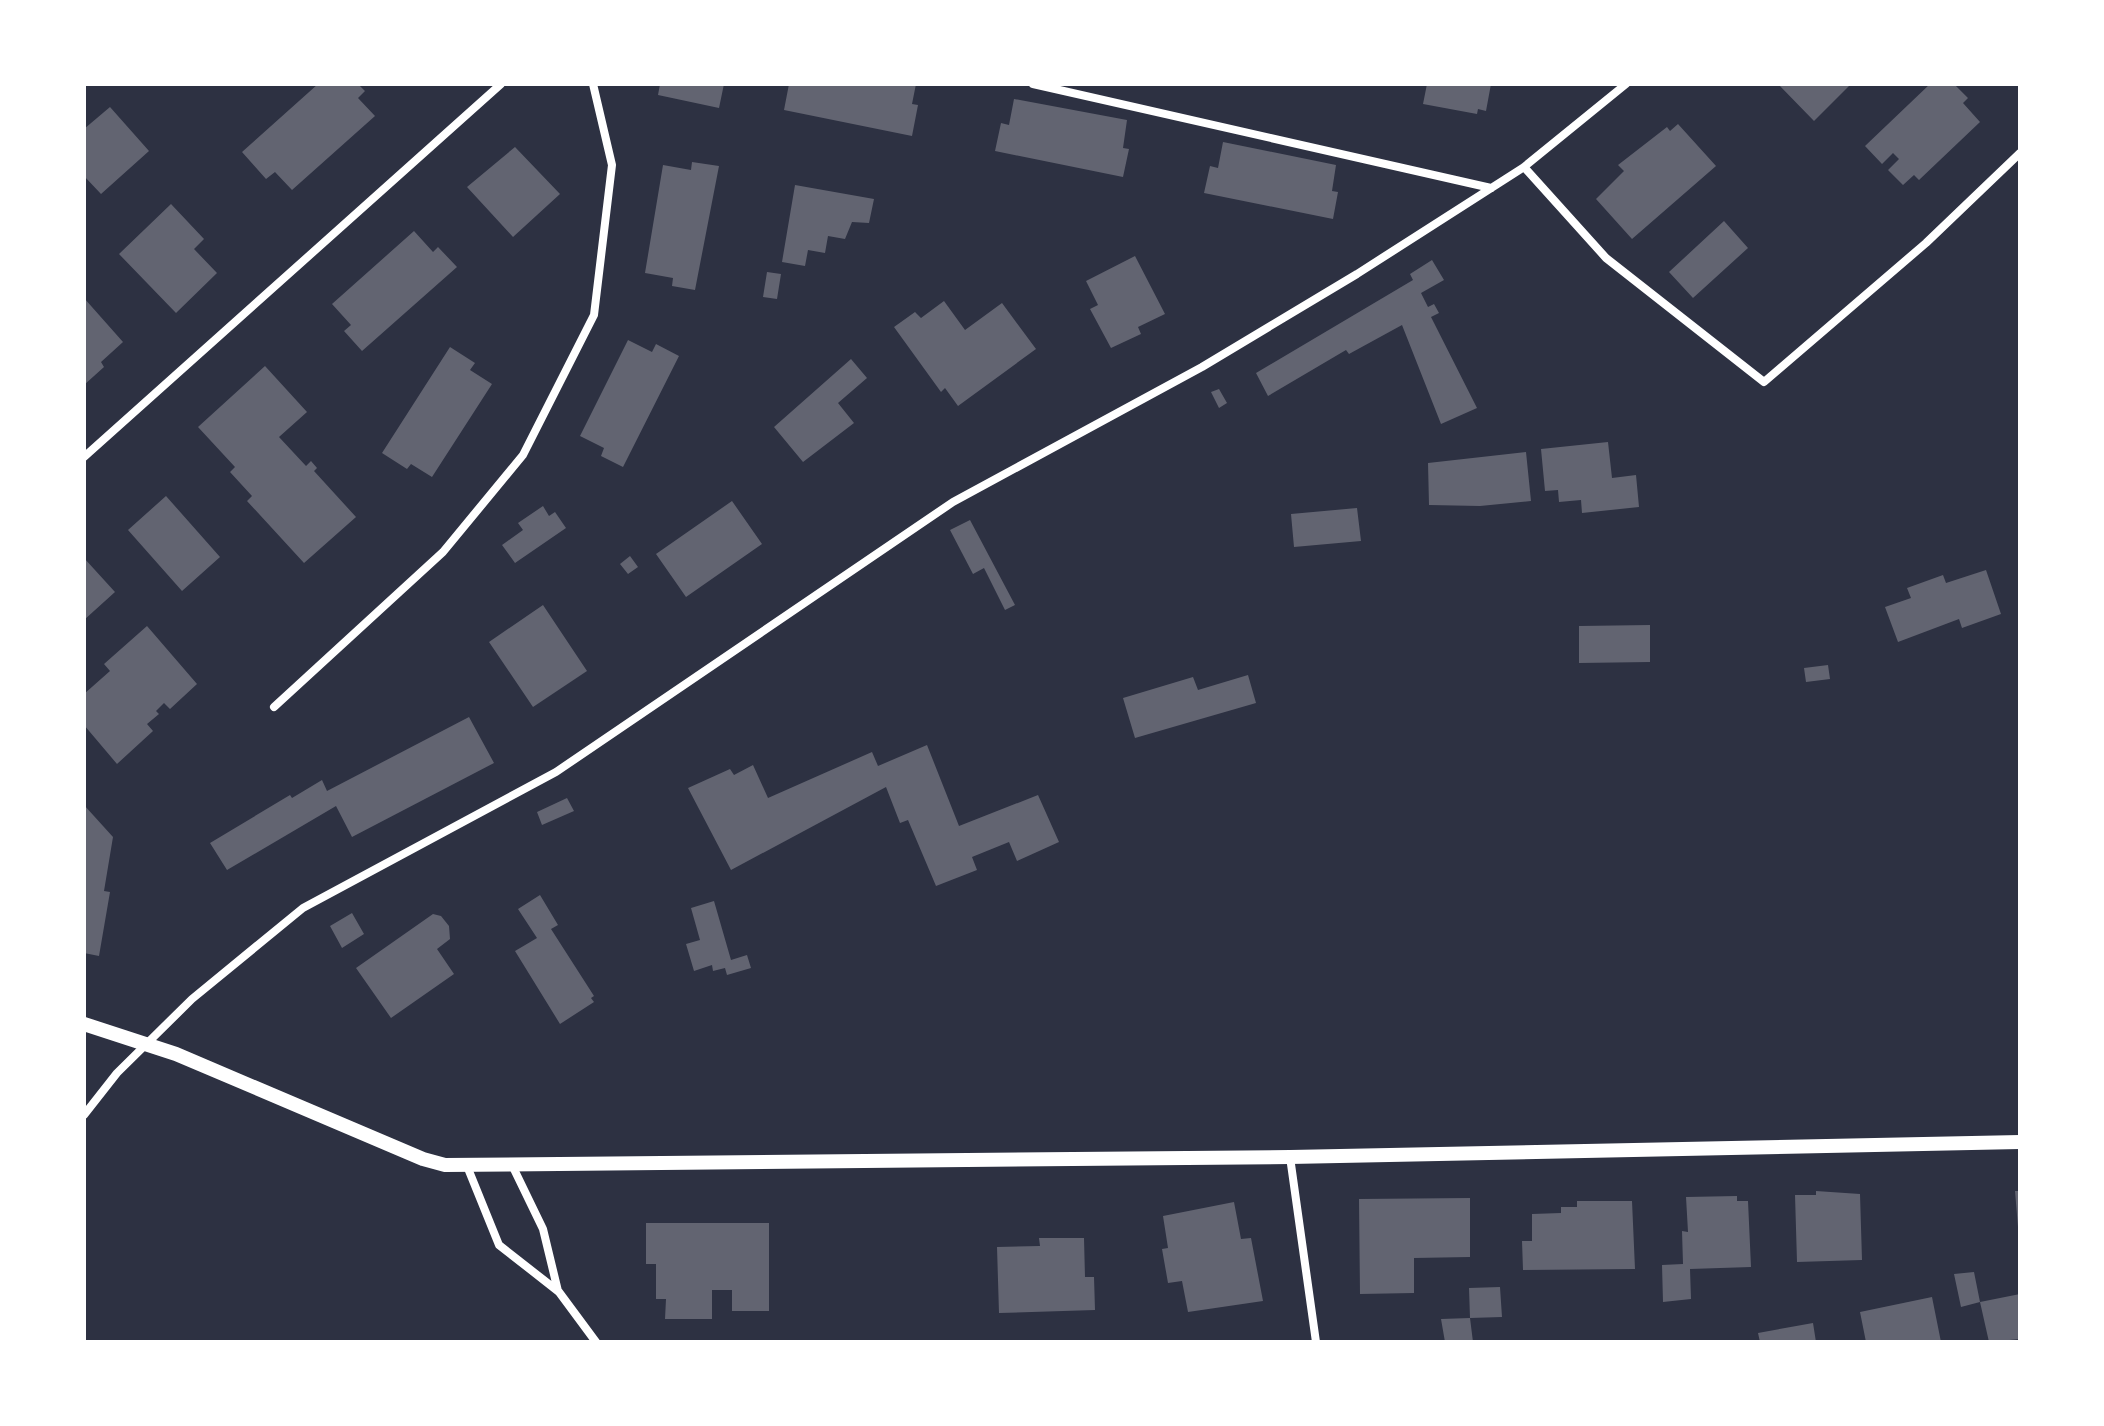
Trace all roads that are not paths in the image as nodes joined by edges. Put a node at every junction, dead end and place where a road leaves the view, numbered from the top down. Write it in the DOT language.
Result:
graph roads {
  1 [pos="501,84"];
  2 [pos="593,84"];
  3 [pos="1033,84"];
  4 [pos="1626,84"];
  5 [pos="2020,153"];
  6 [pos="1524,167"];
  7 [pos="1491,188"];
  8 [pos="84,457"];
  9 [pos="274,707"];
  10 [pos="84,1024"];
  11 [pos="84,1115"];
  12 [pos="2020,1142"];
  13 [pos="1290,1157"];
  14 [pos="512,1165"];
  15 [pos="467,1166"];
  16 [pos="559,1292"];
  17 [pos="596,1342"];
  18 [pos="1316,1342"];
  1 -- 8 [label="street"];
  2 -- 9 [label="street"];
  3 -- 7 [label="street"];
  4 -- 6 [label="street"];
  5 -- 6 [label="street"];
  6 -- 7 [label="street"];
  7 -- 11 [label="street"];
  10 -- 15 [label="street"];
  12 -- 13 [label="street"];
  13 -- 14 [label="street"];
  13 -- 18 [label="street"];
  14 -- 15 [label="street"];
  14 -- 16 [label="street"];
  15 -- 16 [label="street"];
  16 -- 17 [label="street"];
}
